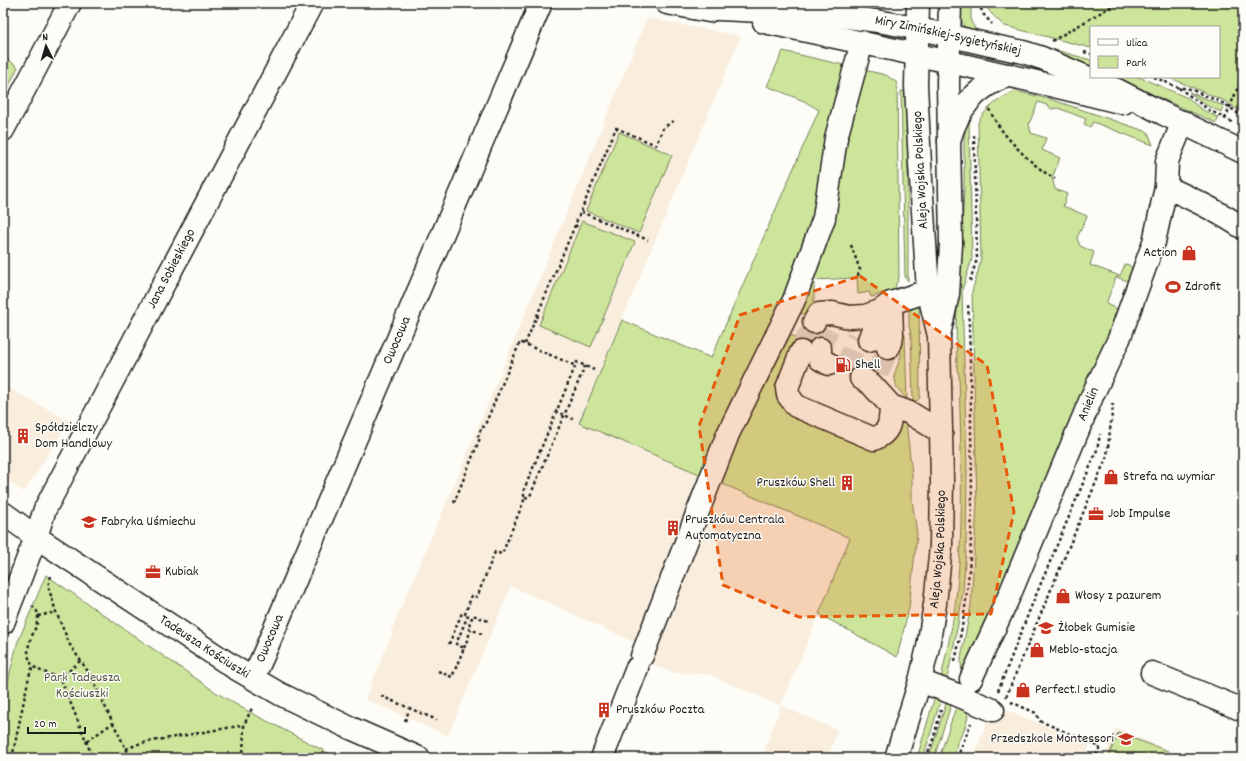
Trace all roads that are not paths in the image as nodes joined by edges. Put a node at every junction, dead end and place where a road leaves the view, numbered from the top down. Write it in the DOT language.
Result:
graph roads {
  1 [pos="70,3"];
  2 [pos="312,3"];
  3 [pos="542,3"];
  4 [pos="667,3"];
  5 [pos="918,3"];
  6 [pos="950,3"];
  7 [pos="695,8"];
  8 [pos="784,8"];
  9 [pos="918,29"];
  10 [pos="950,36"];
  11 [pos="862,42"];
  12 [pos="918,55"];
  13 [pos="949,62"];
  14 [pos="1009,75"];
  15 [pos="1173,118"];
  16 [pos="3,130"];
  17 [pos="949,141"];
  18 [pos="1243,152"];
  19 [pos="1166,187"];
  20 [pos="1243,228"];
  21 [pos="928,290"];
  22 [pos="861,325"];
  23 [pos="939,336"];
  24 [pos="817,351"];
  25 [pos="870,377"];
  26 [pos="891,406"];
  27 [pos="941,432"];
  28 [pos="3,513"];
  29 [pos="36,536"];
  30 [pos="3,623"];
  31 [pos="1152,673"];
  32 [pos="253,678"];
  33 [pos="971,679"];
  34 [pos="920,681"];
  35 [pos="999,701"];
  36 [pos="1243,710"];
  37 [pos="419,758"];
  38 [pos="602,758"];
  39 [pos="896,758"];
  1 -- 16 [label="street"];
  2 -- 29 [label="street, Jana Sobieskiego"];
  3 -- 32 [label="street, Owocowa"];
  4 -- 7 [label="street, Miry Zimińskiej-Sygietyńskiej"];
  5 -- 9 [label="street, Aleja Wojska Polskiego"];
  6 -- 10 [label="street, Aleja Wojska Polskiego"];
  7 -- 8 [label="street, Miry Zimińskiej-Sygietyńskiej"];
  7 -- 11 [label="street, Miry Zimińskiej-Sygietyńskiej"];
  8 -- 9 [label="street, Miry Zimińskiej-Sygietyńskiej"];
  9 -- 10 [label="street, Miry Zimińskiej-Sygietyńskiej"];
  9 -- 12 [label="street, Aleja Wojska Polskiego"];
  10 -- 13 [label="street, Aleja Wojska Polskiego"];
  10 -- 15 [label="street, Miry Zimińskiej-Sygietyńskiej"];
  11 -- 12 [label="street, Miry Zimińskiej-Sygietyńskiej"];
  11 -- 38 [label="street"];
  12 -- 13 [label="street, Miry Zimińskiej-Sygietyńskiej"];
  12 -- 21 [label="street, Aleja Wojska Polskiego"];
  13 -- 14 [label="street, Miry Zimińskiej-Sygietyńskiej"];
  13 -- 17 [label="street, Aleja Wojska Polskiego"];
  14 -- 15 [label="street, Miry Zimińskiej-Sygietyńskiej"];
  14 -- 17 [label="street"];
  15 -- 18 [label="street, Miry Zimińskiej-Sygietyńskiej"];
  15 -- 19 [label="street, Anielin"];
  17 -- 23 [label="street, Aleja Wojska Polskiego"];
  19 -- 20 [label="street"];
  19 -- 33 [label="street, Anielin"];
  21 -- 22 [label="street"];
  21 -- 23 [label="street, Aleja Wojska Polskiego"];
  23 -- 27 [label="street, Aleja Wojska Polskiego"];
  24 -- 26 [label="street"];
  25 -- 26 [label="street"];
  26 -- 27 [label="street"];
  27 -- 34 [label="street, Aleja Wojska Polskiego"];
  28 -- 29 [label="street, Tadeusza Kościuszki"];
  29 -- 30 [label="street, Jana Sobieskiego"];
  29 -- 32 [label="street, Tadeusza Kościuszki"];
  31 -- 36 [label="street"];
  32 -- 37 [label="street, Tadeusza Kościuszki"];
  34 -- 35 [label="street"];
  34 -- 39 [label="street, Aleja Wojska Polskiego"];
}
